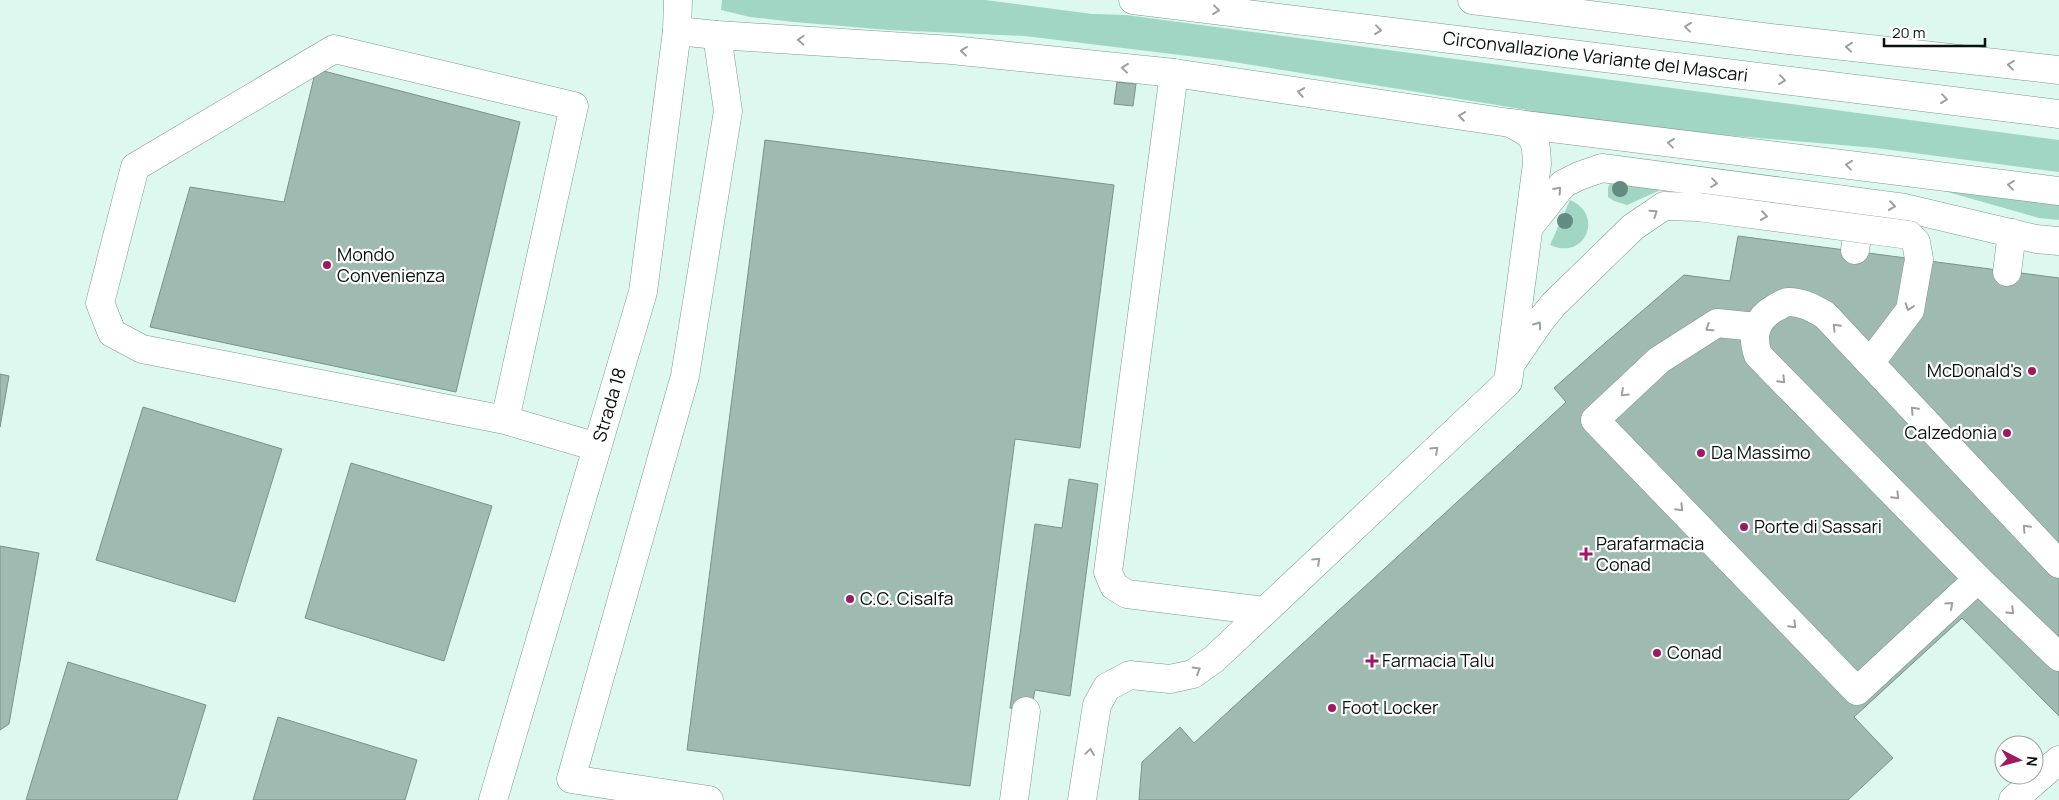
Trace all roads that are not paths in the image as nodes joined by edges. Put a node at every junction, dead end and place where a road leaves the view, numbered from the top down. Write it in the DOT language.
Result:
graph roads {
  1 [pos="678,0"];
  2 [pos="1133,0"];
  3 [pos="1472,0"];
  4 [pos="677,31"];
  5 [pos="716,35"];
  6 [pos="2059,70"];
  7 [pos="1174,72"];
  8 [pos="2059,114"];
  9 [pos="1510,123"];
  10 [pos="2059,191"];
  11 [pos="1862,202"];
  12 [pos="1933,214"];
  13 [pos="1528,229"];
  14 [pos="2012,233"];
  15 [pos="2059,241"];
  16 [pos="1855,250"];
  17 [pos="1922,260"];
  18 [pos="2006,272"];
  19 [pos="1756,327"];
  20 [pos="1870,363"];
  21 [pos="1510,365"];
  22 [pos="505,420"];
  23 [pos="598,447"];
  24 [pos="2059,564"];
  25 [pos="1978,579"];
  26 [pos="1264,610"];
  27 [pos="2059,658"];
  28 [pos="1026,711"];
  29 [pos="2059,760"];
  30 [pos="493,800"];
  31 [pos="709,800"];
  32 [pos="1014,800"];
  33 [pos="1082,800"];
  34 [pos="2013,800"];
  1 -- 4 [label="main road, Strada 18"];
  2 -- 8 [label="main road, Circonvallazione Variante del Mascari, one-way"];
  6 -- 3 [label="main road, one-way"];
  4 -- 5 [label="main road"];
  4 -- 23 [label="main road, Strada 18"];
  7 -- 5 [label="main road, one-way"];
  5 -- 31 [label="main road"];
  9 -- 7 [label="main road, one-way"];
  7 -- 26 [label="main road"];
  10 -- 9 [label="main road, one-way"];
  9 -- 13 [label="main road"];
  11 -- 12 [label="main road, one-way"];
  13 -- 11 [label="main road, one-way"];
  11 -- 16 [label="main road"];
  12 -- 14 [label="main road"];
  12 -- 17 [label="main road"];
  13 -- 21 [label="main road"];
  14 -- 15 [label="main road"];
  14 -- 18 [label="main road"];
  17 -- 20 [label="main road, one-way"];
  21 -- 17 [label="main road, one-way, bridge"];
  20 -- 19 [label="main road, one-way"];
  19 -- 25 [label="main road, one-way"];
  19 -- 25 [label="main road, one-way"];
  24 -- 20 [label="main road, one-way"];
  26 -- 21 [label="main road, one-way"];
  22 -- 22 [label="main road"];
  22 -- 23 [label="main road"];
  23 -- 30 [label="main road, Strada 18"];
  25 -- 27 [label="main road, one-way"];
  33 -- 26 [label="main road, one-way"];
  28 -- 32 [label="main road"];
  29 -- 34 [label="main road"];
}
